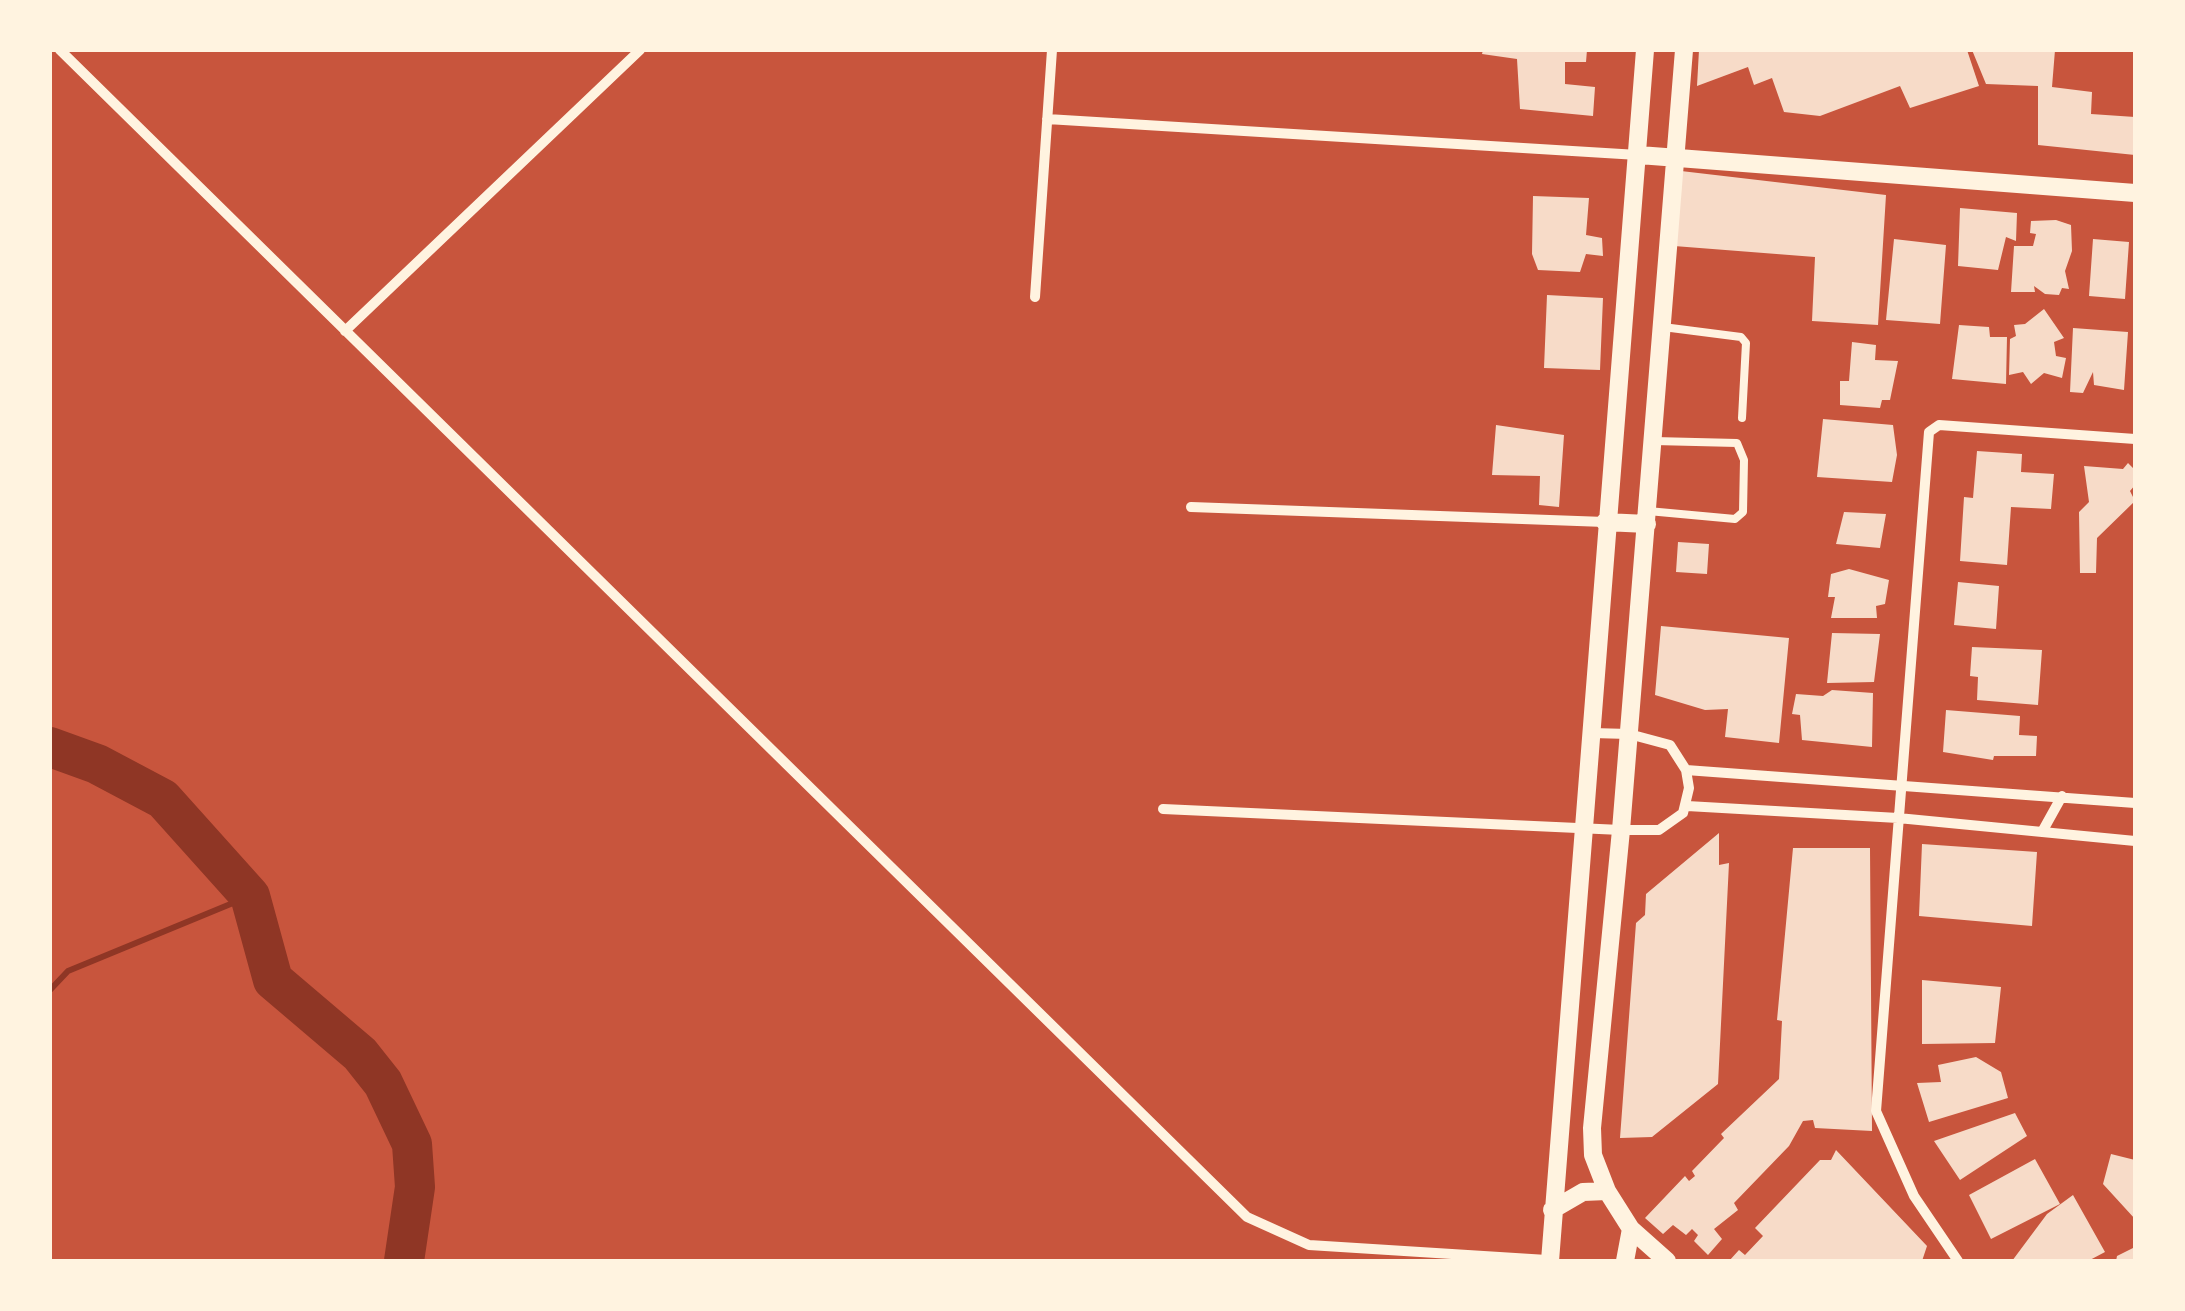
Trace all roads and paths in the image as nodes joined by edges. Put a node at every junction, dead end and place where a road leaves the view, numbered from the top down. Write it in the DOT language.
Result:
graph roads {
  1 [pos="60,50"];
  2 [pos="640,50"];
  3 [pos="1052,50"];
  4 [pos="1645,50"];
  5 [pos="1684,50"];
  6 [pos="1048,119"];
  7 [pos="1639,154"];
  8 [pos="1677,158"];
  9 [pos="2135,193"];
  10 [pos="1035,297"];
  11 [pos="1663,327"];
  12 [pos="345,331"];
  13 [pos="1742,418"];
  14 [pos="2135,439"];
  15 [pos="1654,441"];
  16 [pos="1191,506"];
  17 [pos="1648,518"];
  18 [pos="1605,522"];
  19 [pos="1592,734"];
  20 [pos="1630,734"];
  21 [pos="1686,770"];
  22 [pos="1901,782"];
  23 [pos="2062,796"];
  24 [pos="2135,803"];
  25 [pos="1687,806"];
  26 [pos="1164,809"];
  27 [pos="1898,818"];
  28 [pos="1586,825"];
  29 [pos="1621,830"];
  30 [pos="2042,832"];
  31 [pos="2135,841"];
  32 [pos="1607,1191"];
  33 [pos="1552,1210"];
  34 [pos="1631,1229"];
  35 [pos="1549,1261"];
  36 [pos="1625,1261"];
  37 [pos="1667,1261"];
  38 [pos="1958,1261"];
  1 -- 12 [label="street"];
  2 -- 12 [label="street"];
  3 -- 6 [label="street"];
  4 -- 7 [label="street"];
  5 -- 8 [label="street"];
  6 -- 7 [label="street"];
  6 -- 10 [label="street"];
  7 -- 8 [label="street"];
  7 -- 18 [label="street"];
  8 -- 9 [label="street"];
  8 -- 11 [label="street"];
  11 -- 13 [label="lane"];
  11 -- 15 [label="street"];
  12 -- 35 [label="street"];
  14 -- 22 [label="street"];
  15 -- 17 [label="street"];
  15 -- 17 [label="lane"];
  16 -- 18 [label="street"];
  17 -- 18 [label="street"];
  17 -- 20 [label="street"];
  18 -- 19 [label="street"];
  19 -- 20 [label="street"];
  19 -- 28 [label="street"];
  20 -- 21 [label="street"];
  20 -- 29 [label="street"];
  21 -- 22 [label="street"];
  21 -- 25 [label="street"];
  22 -- 23 [label="street"];
  22 -- 27 [label="street"];
  23 -- 24 [label="street"];
  23 -- 30 [label="street"];
  25 -- 27 [label="street"];
  25 -- 29 [label="street"];
  26 -- 28 [label="street"];
  27 -- 30 [label="street"];
  27 -- 38 [label="street"];
  28 -- 29 [label="street"];
  28 -- 33 [label="street"];
  29 -- 32 [label="street"];
  30 -- 31 [label="street"];
  32 -- 33 [label="street"];
  32 -- 34 [label="street"];
  33 -- 35 [label="street"];
  34 -- 36 [label="street"];
  34 -- 37 [label="street"];
}
